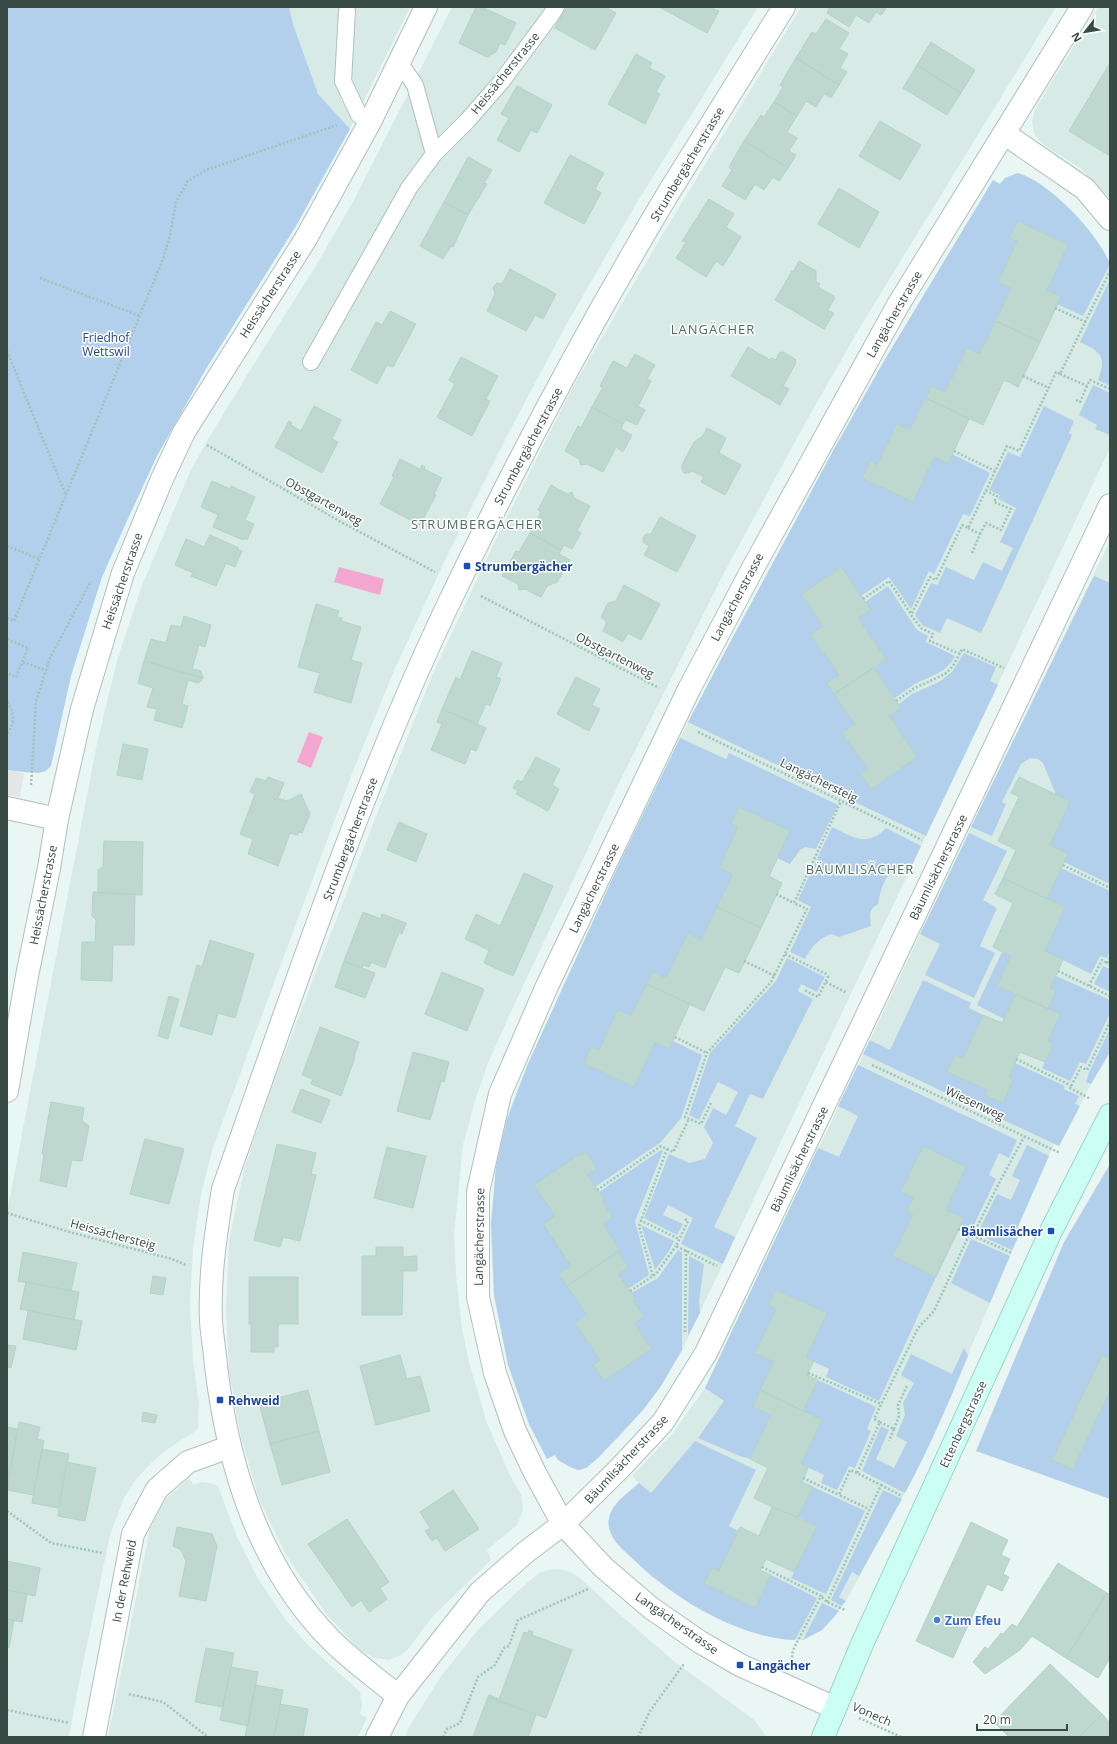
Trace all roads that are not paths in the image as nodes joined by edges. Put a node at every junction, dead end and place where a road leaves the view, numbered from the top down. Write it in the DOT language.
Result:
graph roads {
  1 [pos="426,7"];
  2 [pos="556,7"];
  3 [pos="784,7"];
  4 [pos="1082,7"];
  5 [pos="347,11"];
  6 [pos="399,62"];
  7 [pos="364,118"];
  8 [pos="1005,134"];
  9 [pos="434,154"];
  10 [pos="1110,219"];
  11 [pos="311,362"];
  12 [pos="1110,505"];
  13 [pos="17,810"];
  14 [pos="57,819"];
  15 [pos="7,1091"];
  16 [pos="1110,1115"];
  17 [pos="229,1447"];
  18 [pos="563,1524"];
  19 [pos="398,1696"];
  20 [pos="835,1708"];
  21 [pos="94,1737"];
  22 [pos="377,1737"];
  23 [pos="823,1737"];
  1 -- 6 [label="street, Heissächerstrasse"];
  2 -- 9 [label="lane, Heissächerstrasse"];
  3 -- 17 [label="street, Strumbergächerstrasse"];
  4 -- 8 [label="street, Langächerstrasse"];
  5 -- 7 [label="lane"];
  6 -- 7 [label="street, Heissächerstrasse"];
  6 -- 9 [label="lane"];
  7 -- 14 [label="street, Heissächerstrasse"];
  8 -- 10 [label="street"];
  8 -- 18 [label="street, Langächerstrasse"];
  9 -- 11 [label="lane, Heissächerstrasse"];
  12 -- 18 [label="street, Bäumlisächerstrasse"];
  13 -- 14 [label="street"];
  14 -- 15 [label="street, Heissächerstrasse"];
  16 -- 20 [label="street, Ettenbergstrasse"];
  17 -- 19 [label="street, Strumbergächerstrasse"];
  17 -- 21 [label="street, In der Rehweid"];
  18 -- 19 [label="street, Bäumlisächerstrasse"];
  18 -- 20 [label="street, Langächerstrasse"];
  19 -- 22 [label="street, Bäumlisächerstrasse"];
  20 -- 23 [label="street, Ettenbergstrasse"];
}
